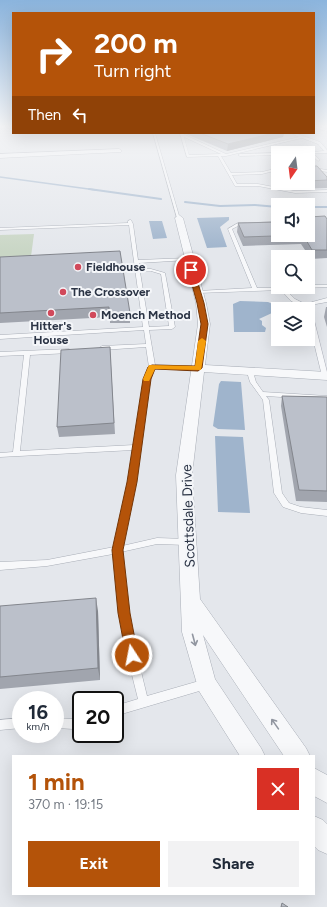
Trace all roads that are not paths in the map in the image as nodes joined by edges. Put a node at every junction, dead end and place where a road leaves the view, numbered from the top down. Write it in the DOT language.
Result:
graph roads {
  1 [pos="164,167"];
  2 [pos="226,167"];
  3 [pos="315,169"];
  4 [pos="271,171"];
  5 [pos="327,171"];
  6 [pos="230,174"];
  7 [pos="327,191"];
  8 [pos="178,218"];
  9 [pos="255,223"];
  10 [pos="0,230"];
  11 [pos="188,259"];
  12 [pos="136,262"];
  13 [pos="138,271"];
  14 [pos="327,286"];
  15 [pos="315,287"];
  16 [pos="271,289"];
  17 [pos="255,290"];
  18 [pos="198,292"];
  19 [pos="286,294"];
  20 [pos="327,300"];
  21 [pos="298,302"];
  22 [pos="315,303"];
  23 [pos="147,328"];
  24 [pos="315,333"];
  25 [pos="0,337"];
  26 [pos="149,346"];
  27 [pos="96,349"];
  28 [pos="73,350"];
  29 [pos="27,353"];
  30 [pos="0,354"];
  31 [pos="152,367"];
  32 [pos="198,368"];
  33 [pos="250,372"];
  34 [pos="326,376"];
  35 [pos="262,394"];
  36 [pos="327,398"];
  37 [pos="137,447"];
  38 [pos="16,454"];
  39 [pos="0,455"];
  40 [pos="327,513"];
  41 [pos="188,542"];
  42 [pos="118,550"];
  43 [pos="0,566"];
  44 [pos="191,602"];
  45 [pos="206,684"];
  46 [pos="144,703"];
  47 [pos="124,709"];
  48 [pos="12,723"];
  49 [pos="0,724"];
  50 [pos="252,755"];
  51 [pos="297,755"];
  52 [pos="315,781"];
  53 [pos="327,791"];
  54 [pos="315,831"];
  55 [pos="327,841"];
  1 -- 8 [label="lane"];
  2 -- 6 [label="lane"];
  3 -- 5 [label="lane"];
  4 -- 6 [label="lane"];
  6 -- 7 [label="lane"];
  8 -- 11 [label="street, Scottsdale Drive"];
  9 -- 17 [label="lane"];
  10 -- 12 [label="lane"];
  11 -- 12 [label="lane"];
  11 -- 18 [label="street, Scottsdale Drive"];
  12 -- 13 [label="lane"];
  13 -- 23 [label="lane"];
  13 -- 23 [label="lane"];
  14 -- 15 [label="lane"];
  16 -- 17 [label="lane"];
  17 -- 18 [label="lane"];
  18 -- 32 [label="street, Scottsdale Drive"];
  19 -- 21 [label="lane"];
  20 -- 22 [label="lane"];
  23 -- 25 [label="lane"];
  23 -- 26 [label="lane"];
  24 -- 34 [label="lane"];
  26 -- 27 [label="lane"];
  26 -- 31 [label="lane"];
  28 -- 29 [label="lane"];
  29 -- 30 [label="lane"];
  29 -- 38 [label="lane"];
  31 -- 32 [label="lane"];
  31 -- 37 [label="lane"];
  32 -- 33 [label="street"];
  32 -- 41 [label="street, Scottsdale Drive"];
  33 -- 34 [label="street"];
  33 -- 35 [label="lane"];
  35 -- 36 [label="lane"];
  35 -- 40 [label="lane"];
  37 -- 38 [label="lane"];
  37 -- 42 [label="lane"];
  38 -- 39 [label="lane"];
  41 -- 42 [label="lane"];
  41 -- 44 [label="street, Scottsdale Drive"];
  42 -- 43 [label="lane"];
  42 -- 46 [label="lane"];
  44 -- 45 [label="street, Scottsdale Drive, one-way"];
  51 -- 44 [label="street, one-way"];
  45 -- 46 [label="lane"];
  45 -- 50 [label="street, Scottsdale Drive"];
  46 -- 47 [label="lane"];
  48 -- 49 [label="lane"];
  52 -- 53 [label="street"];
  54 -- 55 [label="street"];
}
